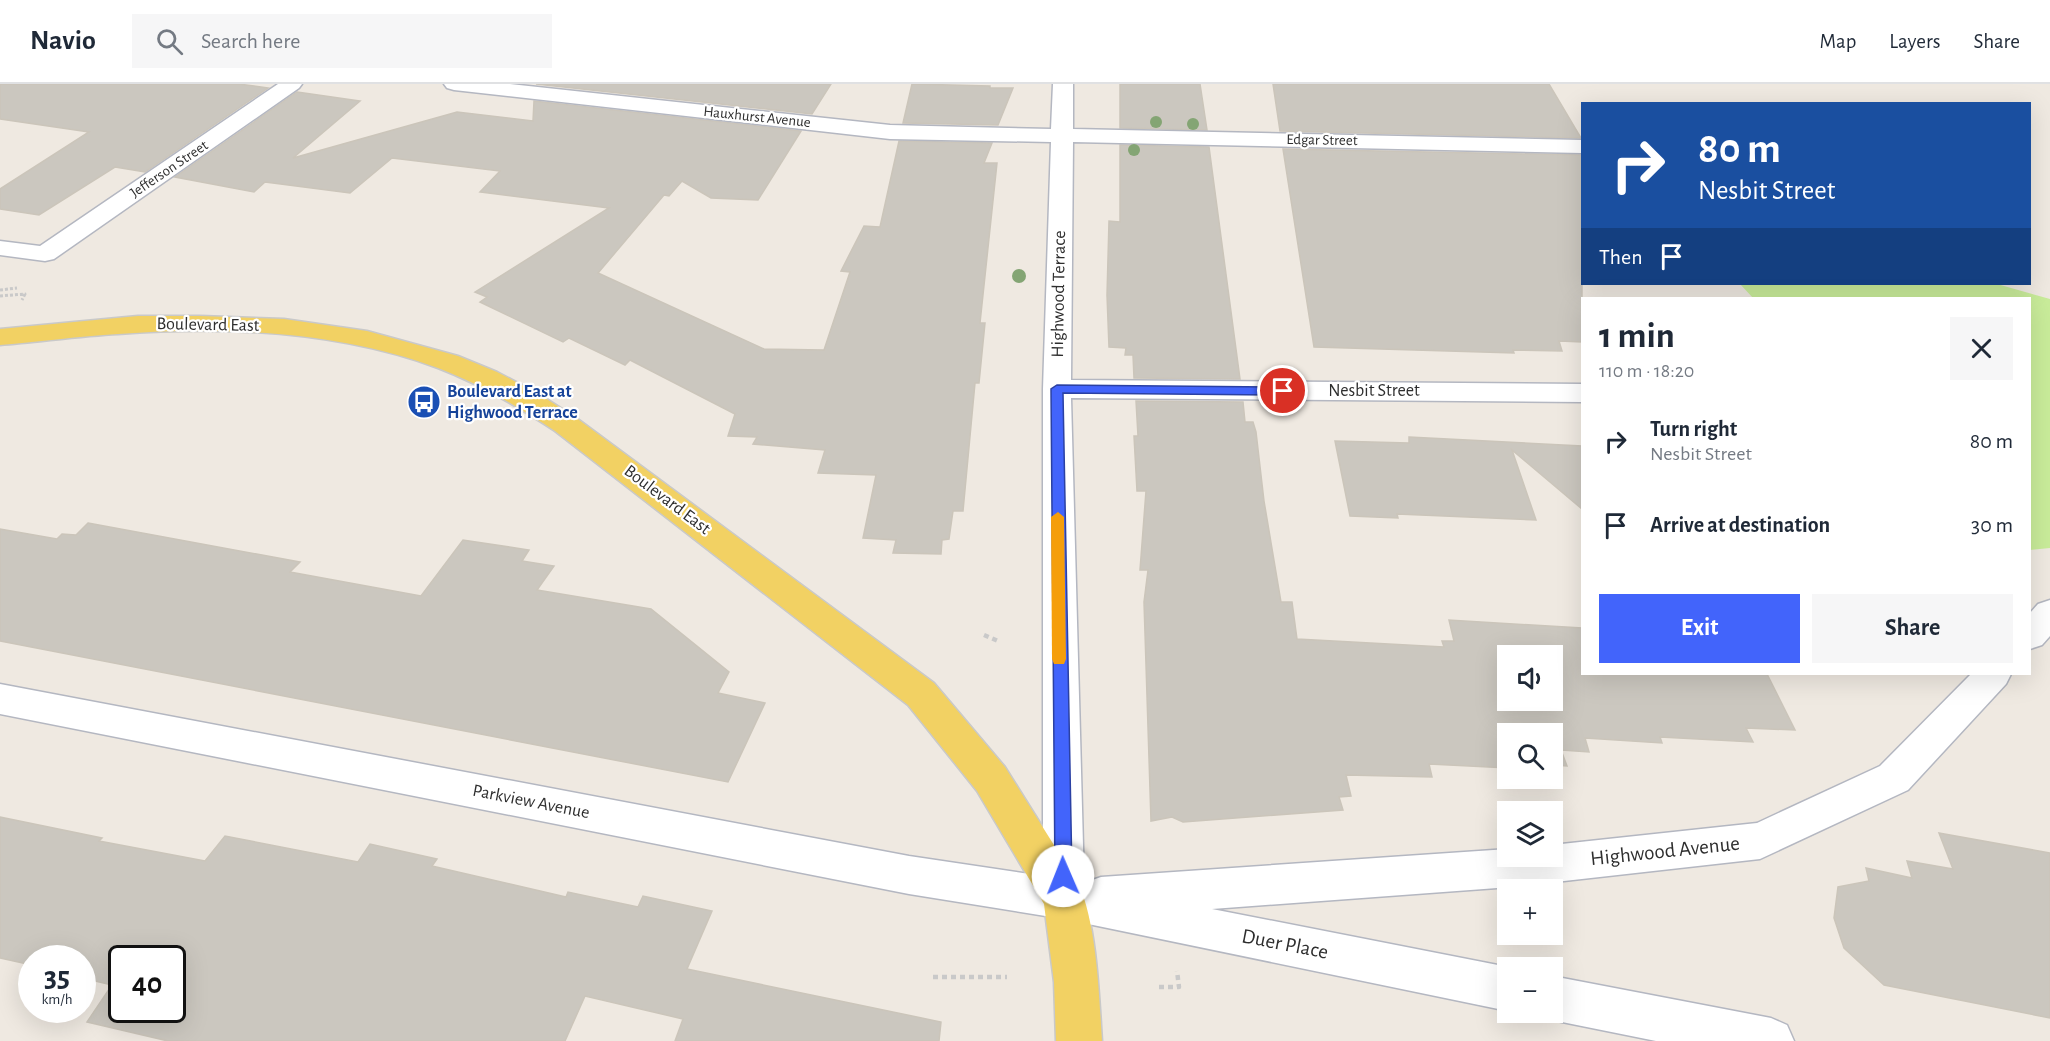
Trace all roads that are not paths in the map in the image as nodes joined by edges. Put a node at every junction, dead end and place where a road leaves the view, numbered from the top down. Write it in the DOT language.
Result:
graph roads {
  1 [pos="292,84"];
  2 [pos="454,84"];
  3 [pos="1064,84"];
  4 [pos="1061,135"];
  5 [pos="1581,146"];
  6 [pos="0,248"];
  7 [pos="0,337"];
  8 [pos="1057,389"];
  9 [pos="1581,393"];
  10 [pos="2050,614"];
  11 [pos="2031,634"];
  12 [pos="1992,675"];
  13 [pos="0,699"];
  14 [pos="1064,899"];
  15 [pos="1497,987"];
  16 [pos="1563,1000"];
  17 [pos="1078,1041"];
  18 [pos="1771,1041"];
  1 -- 6 [label="street, Jefferson Street"];
  2 -- 4 [label="street, Hauxhurst Avenue"];
  3 -- 4 [label="street, Highwood Terrace"];
  4 -- 5 [label="street, Edgar Street"];
  4 -- 8 [label="street, Highwood Terrace"];
  7 -- 14 [label="main road, Boulevard East"];
  8 -- 9 [label="street, Nesbit Street"];
  8 -- 14 [label="street, Highwood Terrace"];
  10 -- 11 [label="street"];
  12 -- 14 [label="street, Highwood Avenue"];
  13 -- 14 [label="street, Parkview Avenue"];
  14 -- 15 [label="street, Duer Place"];
  14 -- 17 [label="main road, Boulevard East"];
  16 -- 18 [label="street"];
}
